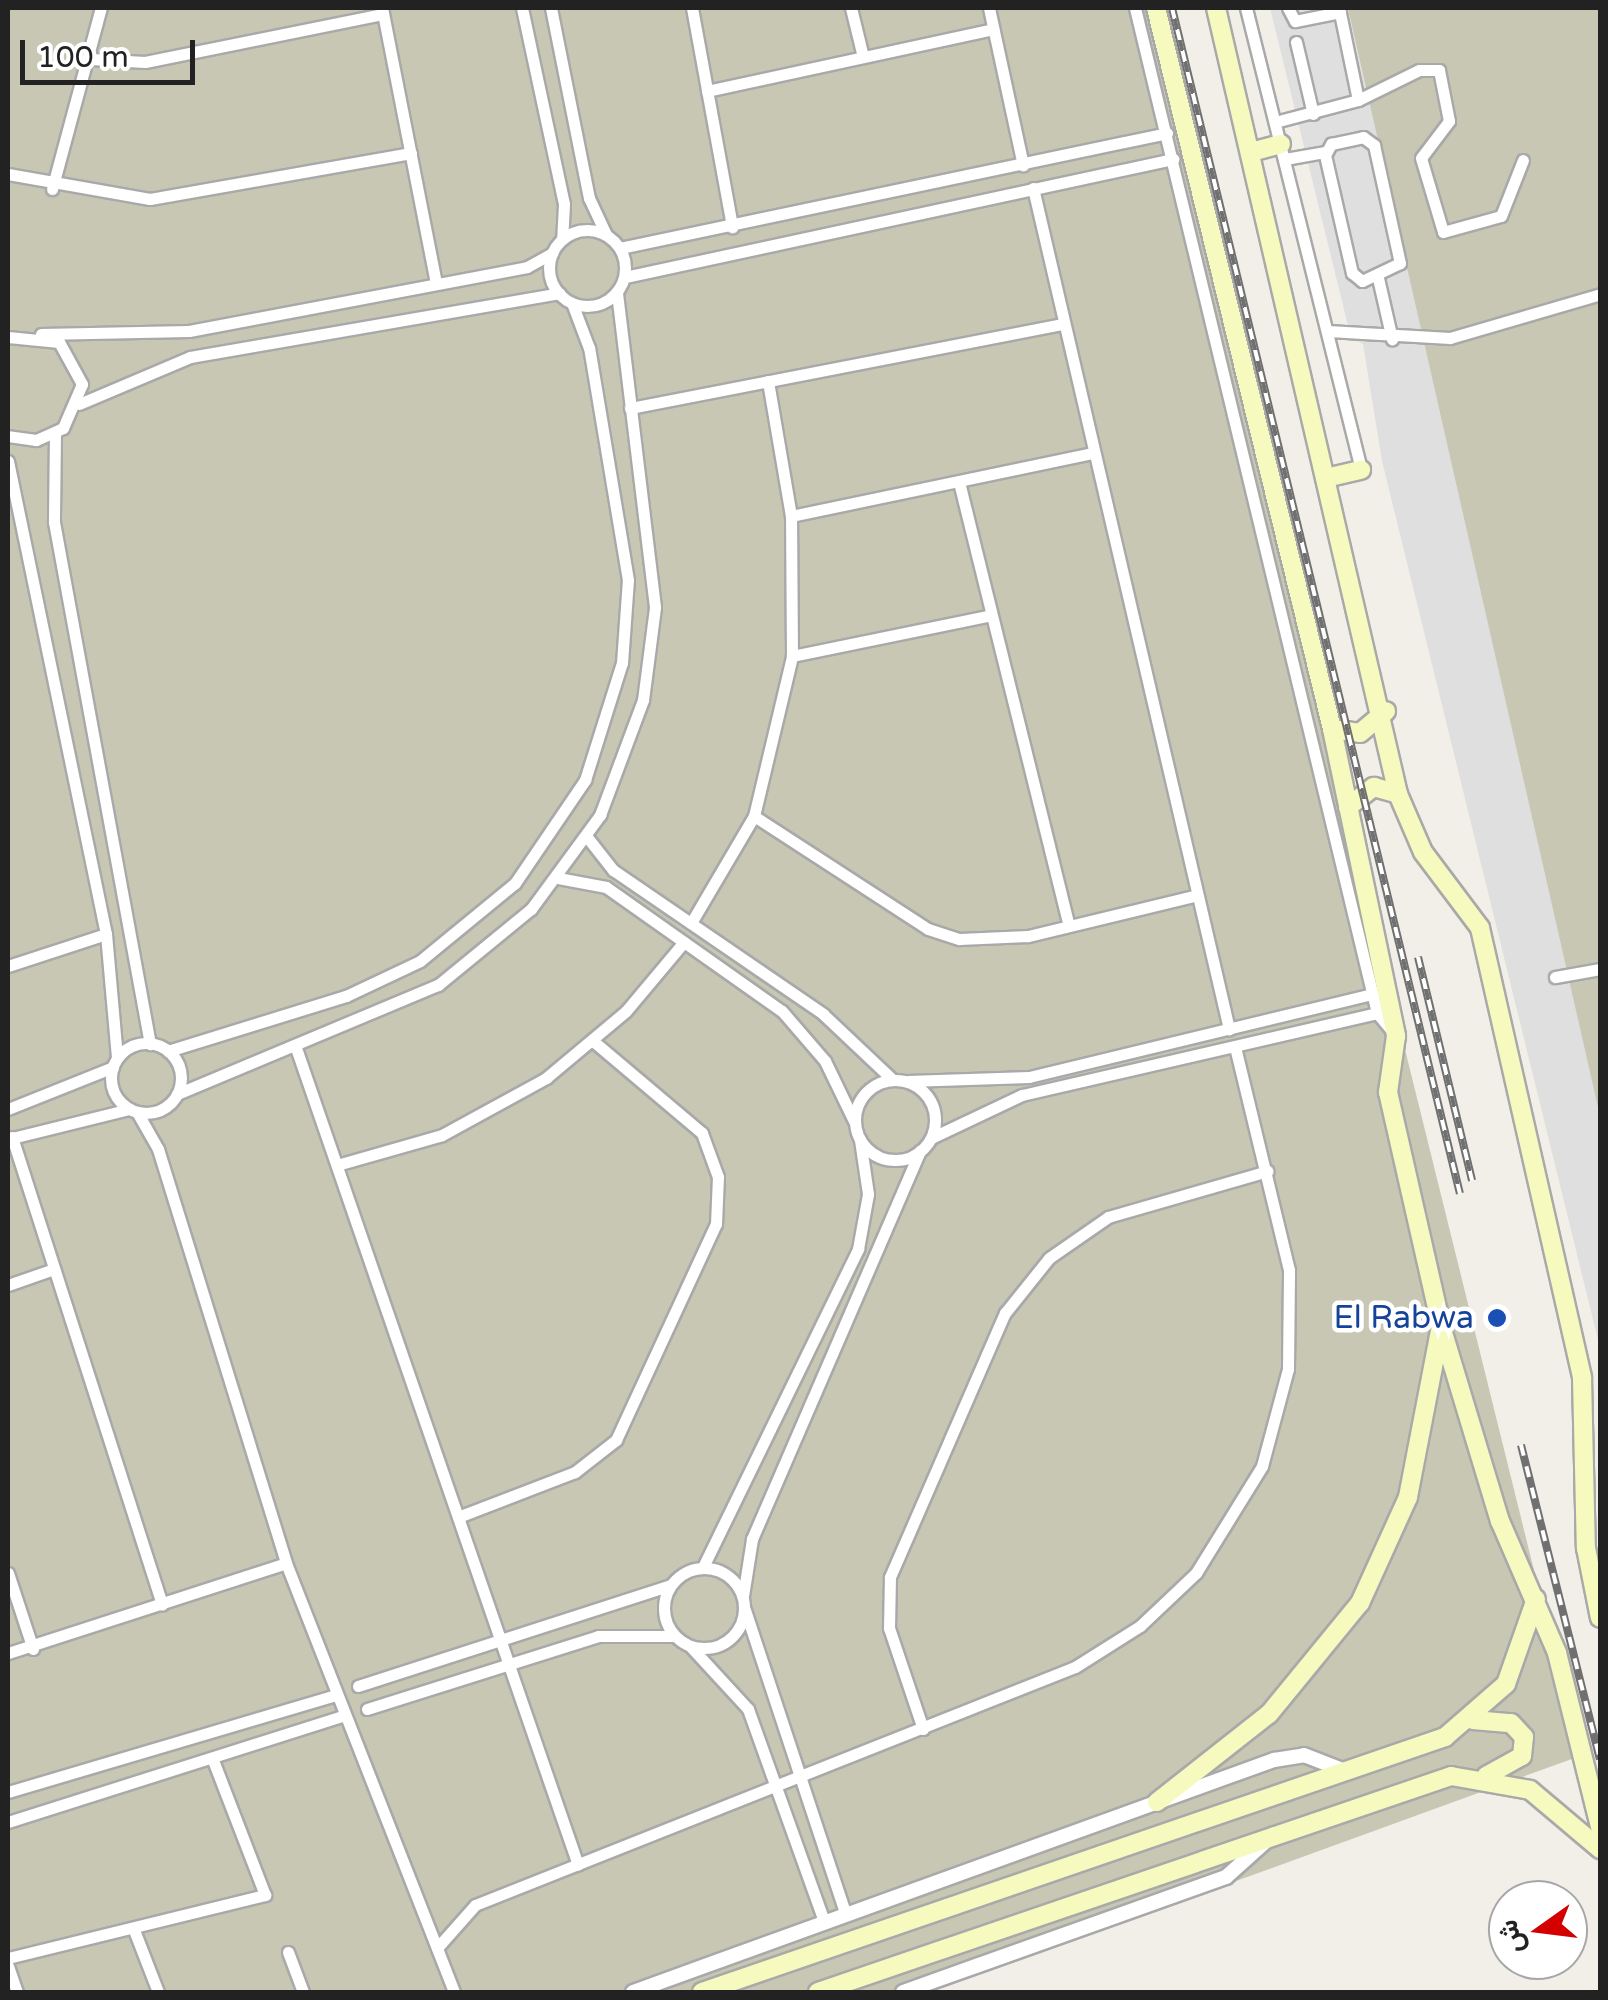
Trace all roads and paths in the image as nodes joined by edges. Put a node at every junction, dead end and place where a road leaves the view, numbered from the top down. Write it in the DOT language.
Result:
graph roads {
  1 [pos="102,8"];
  2 [pos="522,8"];
  3 [pos="551,8"];
  4 [pos="692,8"];
  5 [pos="851,8"];
  6 [pos="989,8"];
  7 [pos="1135,8"];
  8 [pos="1156,8"];
  9 [pos="1216,8"];
  10 [pos="1246,8"];
  11 [pos="1288,8"];
  12 [pos="1339,10"];
  13 [pos="383,11"];
  14 [pos="993,28"];
  15 [pos="1296,42"];
  16 [pos="863,57"];
  17 [pos="91,59"];
  18 [pos="707,91"];
  19 [pos="1358,100"];
  20 [pos="1314,114"];
  21 [pos="1275,122"];
  22 [pos="1167,133"];
  23 [pos="1094,149"];
  24 [pos="1251,152"];
  25 [pos="1283,152"];
  26 [pos="1325,152"];
  27 [pos="411,153"];
  28 [pos="1173,158"];
  29 [pos="1523,160"];
  30 [pos="1023,165"];
  31 [pos="8,174"];
  32 [pos="1101,174"];
  33 [pos="52,188"];
  34 [pos="1034,188"];
  35 [pos="732,226"];
  36 [pos="606,234"];
  37 [pos="562,239"];
  38 [pos="620,248"];
  39 [pos="552,252"];
  40 [pos="625,277"];
  41 [pos="1378,278"];
  42 [pos="436,282"];
  43 [pos="617,292"];
  44 [pos="558,293"];
  45 [pos="1600,294"];
  46 [pos="572,303"];
  47 [pos="289,311"];
  48 [pos="1064,324"];
  49 [pos="1328,331"];
  50 [pos="41,334"];
  51 [pos="9,335"];
  52 [pos="294,337"];
  53 [pos="1392,339"];
  54 [pos="768,381"];
  55 [pos="79,404"];
  56 [pos="630,408"];
  57 [pos="55,434"];
  58 [pos="8,436"];
  59 [pos="1092,453"];
  60 [pos="8,460"];
  61 [pos="1362,470"];
  62 [pos="1330,477"];
  63 [pos="959,482"];
  64 [pos="791,516"];
  65 [pos="992,615"];
  66 [pos="792,656"];
  67 [pos="1386,712"];
  68 [pos="1332,729"];
  69 [pos="1398,794"];
  70 [pos="1348,807"];
  71 [pos="754,816"];
  72 [pos="587,837"];
  73 [pos="558,878"];
  74 [pos="1197,895"];
  75 [pos="692,924"];
  76 [pos="1069,926"];
  77 [pos="106,934"];
  78 [pos="684,942"];
  79 [pos="8,966"];
  80 [pos="1600,970"];
  81 [pos="1555,977"];
  82 [pos="1373,994"];
  83 [pos="1377,1013"];
  84 [pos="1229,1029"];
  85 [pos="1396,1036"];
  86 [pos="593,1041"];
  87 [pos="150,1044"];
  88 [pos="295,1045"];
  89 [pos="1236,1046"];
  90 [pos="168,1051"];
  91 [pos="115,1062"];
  92 [pos="892,1079"];
  93 [pos="908,1081"];
  94 [pos="177,1094"];
  95 [pos="8,1109"];
  96 [pos="133,1110"];
  97 [pos="854,1120"];
  98 [pos="10,1138"];
  99 [pos="931,1138"];
  100 [pos="860,1140"];
  101 [pos="920,1151"];
  102 [pos="337,1165"];
  103 [pos="1267,1171"];
  104 [pos="54,1269"];
  105 [pos="8,1285"];
  106 [pos="1441,1326"];
  107 [pos="458,1517"];
  108 [pos="286,1563"];
  109 [pos="704,1567"];
  110 [pos="8,1573"];
  111 [pos="670,1585"];
  112 [pos="1598,1591"];
  113 [pos="1536,1599"];
  114 [pos="744,1603"];
  115 [pos="162,1605"];
  116 [pos="1600,1618"];
  117 [pos="674,1636"];
  118 [pos="502,1644"];
  119 [pos="691,1647"];
  120 [pos="32,1649"];
  121 [pos="8,1653"];
  122 [pos="508,1663"];
  123 [pos="358,1686"];
  124 [pos="335,1695"];
  125 [pos="367,1709"];
  126 [pos="344,1716"];
  127 [pos="1473,1720"];
  128 [pos="924,1729"];
  129 [pos="212,1760"];
  130 [pos="1345,1771"];
  131 [pos="1486,1776"];
  132 [pos="801,1781"];
  133 [pos="782,1789"];
  134 [pos="8,1792"];
  135 [pos="1156,1802"];
  136 [pos="8,1822"];
  137 [pos="1600,1827"];
  138 [pos="1277,1830"];
  139 [pos="1600,1849"];
  140 [pos="578,1865"];
  141 [pos="844,1910"];
  142 [pos="823,1918"];
  143 [pos="134,1930"];
  144 [pos="437,1948"];
  145 [pos="288,1952"];
  146 [pos="8,1958"];
  147 [pos="8,1966"];
  148 [pos="17,1992"];
  149 [pos="158,1992"];
  150 [pos="303,1992"];
  151 [pos="454,1992"];
  152 [pos="633,1992"];
  153 [pos="702,1992"];
  154 [pos="818,1992"];
  155 [pos="903,1992"];
  1 -- 17 [label="street"];
  2 -- 37 [label="street"];
  3 -- 36 [label="street"];
  4 -- 18 [label="street"];
  5 -- 16 [label="street"];
  6 -- 14 [label="street"];
  7 -- 22 [label="street"];
  8 -- 68 [label="main road"];
  9 -- 24 [label="main road"];
  10 -- 21 [label="street"];
  11 -- 12 [label="street"];
  12 -- 19 [label="street"];
  13 -- 17 [label="street"];
  13 -- 27 [label="street"];
  14 -- 16 [label="street"];
  14 -- 30 [label="street"];
  15 -- 20 [label="street"];
  16 -- 18 [label="street"];
  17 -- 33 [label="street"];
  18 -- 35 [label="street"];
  19 -- 20 [label="street"];
  19 -- 29 [label="street"];
  20 -- 21 [label="street"];
  21 -- 25 [label="street"];
  22 -- 23 [label="street"];
  22 -- 28 [label="street"];
  23 -- 30 [label="street"];
  23 -- 32 [label="street"];
  24 -- 25 [label="main road"];
  24 -- 62 [label="main road"];
  25 -- 26 [label="street"];
  25 -- 49 [label="street"];
  26 -- 41 [label="street"];
  26 -- 41 [label="street"];
  27 -- 33 [label="street"];
  27 -- 42 [label="street"];
  28 -- 32 [label="street"];
  28 -- 82 [label="street"];
  30 -- 35 [label="street"];
  31 -- 33 [label="street"];
  32 -- 34 [label="street"];
  34 -- 40 [label="street"];
  34 -- 48 [label="street"];
  35 -- 38 [label="street"];
  36 -- 37 [label="street"];
  36 -- 38 [label="street"];
  37 -- 39 [label="street"];
  38 -- 40 [label="street"];
  39 -- 42 [label="street"];
  39 -- 44 [label="street"];
  40 -- 43 [label="street"];
  41 -- 53 [label="street"];
  42 -- 47 [label="street"];
  43 -- 46 [label="street"];
  43 -- 56 [label="street"];
  44 -- 46 [label="street"];
  44 -- 52 [label="street"];
  45 -- 53 [label="street"];
  46 -- 90 [label="street"];
  47 -- 50 [label="street"];
  47 -- 52 [label="street"];
  48 -- 54 [label="street"];
  48 -- 59 [label="street"];
  49 -- 53 [label="street"];
  49 -- 61 [label="street"];
  50 -- 51 [label="street"];
  50 -- 55 [label="street"];
  52 -- 55 [label="street"];
  54 -- 56 [label="street"];
  54 -- 64 [label="street"];
  55 -- 57 [label="street"];
  56 -- 72 [label="street"];
  57 -- 58 [label="street"];
  57 -- 87 [label="street"];
  59 -- 63 [label="street"];
  59 -- 74 [label="street"];
  60 -- 77 [label="street"];
  61 -- 62 [label="main road"];
  62 -- 67 [label="main road"];
  63 -- 64 [label="street"];
  63 -- 65 [label="street"];
  64 -- 66 [label="street"];
  65 -- 66 [label="street"];
  65 -- 76 [label="street"];
  66 -- 71 [label="street"];
  67 -- 68 [label="main road"];
  67 -- 69 [label="main road"];
  68 -- 70 [label="main road"];
  69 -- 70 [label="main road"];
  69 -- 112 [label="main road"];
  70 -- 85 [label="main road"];
  71 -- 75 [label="street"];
  71 -- 76 [label="street"];
  72 -- 73 [label="street"];
  72 -- 75 [label="street"];
  73 -- 78 [label="street"];
  73 -- 88 [label="street"];
  74 -- 76 [label="street"];
  74 -- 84 [label="street"];
  75 -- 92 [label="street"];
  77 -- 79 [label="street"];
  77 -- 91 [label="street"];
  78 -- 86 [label="street"];
  78 -- 97 [label="street"];
  80 -- 81 [label="street"];
  82 -- 83 [label="street"];
  82 -- 84 [label="street"];
  83 -- 85 [label="street"];
  83 -- 89 [label="street"];
  84 -- 93 [label="street"];
  85 -- 106 [label="main road"];
  86 -- 102 [label="street"];
  86 -- 107 [label="street"];
  87 -- 90 [label="street"];
  87 -- 91 [label="street"];
  88 -- 94 [label="street"];
  88 -- 102 [label="street"];
  89 -- 99 [label="street"];
  89 -- 103 [label="street"];
  90 -- 94 [label="street"];
  91 -- 95 [label="street"];
  91 -- 96 [label="street"];
  92 -- 93 [label="street"];
  92 -- 97 [label="street"];
  93 -- 99 [label="street"];
  94 -- 96 [label="street"];
  96 -- 98 [label="street"];
  96 -- 108 [label="street"];
  97 -- 100 [label="street"];
  98 -- 104 [label="street"];
  99 -- 101 [label="street"];
  100 -- 101 [label="street"];
  100 -- 109 [label="street"];
  101 -- 114 [label="street"];
  102 -- 107 [label="street"];
  103 -- 128 [label="street"];
  103 -- 128 [label="street"];
  104 -- 105 [label="street"];
  104 -- 115 [label="street"];
  106 -- 113 [label="main road"];
  106 -- 135 [label="main road"];
  107 -- 118 [label="street"];
  108 -- 115 [label="street"];
  108 -- 124 [label="street"];
  109 -- 111 [label="street"];
  109 -- 114 [label="street"];
  110 -- 120 [label="street"];
  111 -- 117 [label="street"];
  111 -- 118 [label="street"];
  112 -- 116 [label="main road"];
  113 -- 127 [label="main road"];
  113 -- 137 [label="main road"];
  114 -- 119 [label="street"];
  114 -- 132 [label="street"];
  115 -- 120 [label="street"];
  117 -- 119 [label="street"];
  117 -- 122 [label="street"];
  118 -- 122 [label="street"];
  118 -- 123 [label="street"];
  119 -- 133 [label="street"];
  120 -- 121 [label="street"];
  122 -- 125 [label="street"];
  122 -- 140 [label="street"];
  124 -- 126 [label="street"];
  124 -- 134 [label="street"];
  126 -- 129 [label="street"];
  126 -- 144 [label="street"];
  127 -- 130 [label="main road"];
  127 -- 131 [label="main road"];
  128 -- 132 [label="street"];
  129 -- 136 [label="street"];
  129 -- 143 [label="street"];
  130 -- 135 [label="street"];
  130 -- 153 [label="main road"];
  131 -- 138 [label="main road"];
  131 -- 139 [label="main road"];
  132 -- 133 [label="street"];
  132 -- 141 [label="street"];
  133 -- 140 [label="street"];
  133 -- 142 [label="street"];
  135 -- 141 [label="street"];
  138 -- 154 [label="main road"];
  138 -- 155 [label="street"];
  140 -- 144 [label="street"];
  141 -- 142 [label="street"];
  142 -- 152 [label="street"];
  143 -- 146 [label="street"];
  143 -- 149 [label="street"];
  144 -- 151 [label="street"];
  145 -- 150 [label="street"];
  147 -- 148 [label="street"];
}
